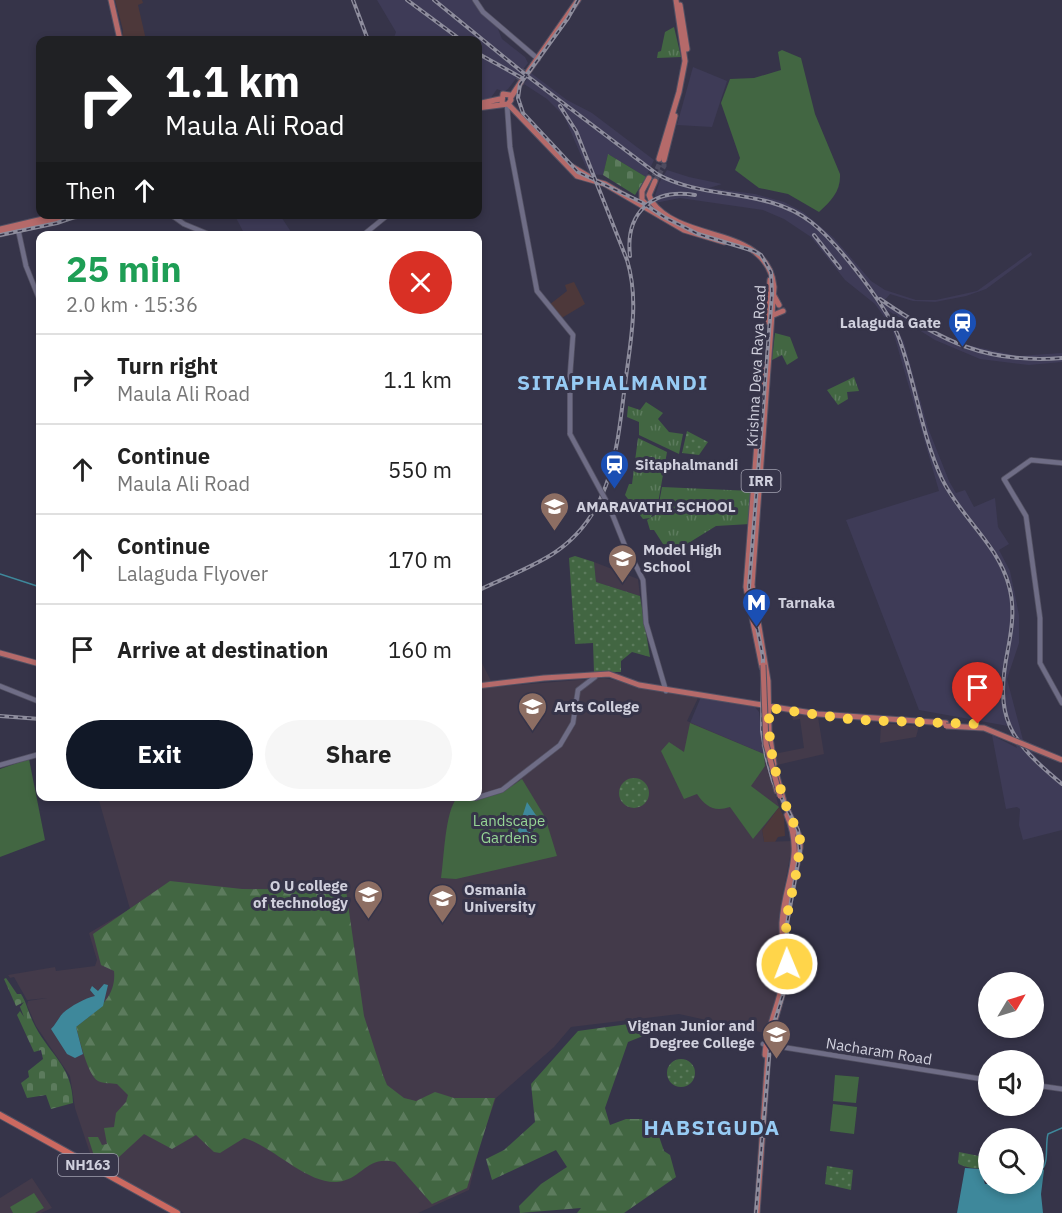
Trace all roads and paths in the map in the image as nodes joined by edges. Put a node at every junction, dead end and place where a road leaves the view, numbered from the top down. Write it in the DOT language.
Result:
graph roads {
  1 [pos="112,0"];
  2 [pos="476,0"];
  3 [pos="576,0"];
  4 [pos="678,0"];
  5 [pos="120,36"];
  6 [pos="537,56"];
  7 [pos="526,70"];
  8 [pos="512,88"];
  9 [pos="503,100"];
  10 [pos="482,105"];
  11 [pos="661,159"];
  12 [pos="652,180"];
  13 [pos="648,195"];
  14 [pos="640,201"];
  15 [pos="43,219"];
  16 [pos="61,219"];
  17 [pos="177,219"];
  18 [pos="383,219"];
  19 [pos="686,227"];
  20 [pos="0,229"];
  21 [pos="18,229"];
  22 [pos="201,231"];
  23 [pos="368,231"];
  24 [pos="0,234"];
  25 [pos="708,236"];
  26 [pos="36,291"];
  27 [pos="773,294"];
  28 [pos="771,316"];
  29 [pos="762,407"];
  30 [pos="1062,463"];
  31 [pos="0,654"];
  32 [pos="763,658"];
  33 [pos="36,664"];
  34 [pos="596,676"];
  35 [pos="579,677"];
  36 [pos="585,683"];
  37 [pos="0,685"];
  38 [pos="482,686"];
  39 [pos="482,686"];
  40 [pos="664,690"];
  41 [pos="36,698"];
  42 [pos="1062,703"];
  43 [pos="764,704"];
  44 [pos="902,722"];
  45 [pos="36,754"];
  46 [pos="1062,759"];
  47 [pos="0,764"];
  48 [pos="482,796"];
  49 [pos="782,799"];
  50 [pos="784,924"];
  51 [pos="769,1046"];
  52 [pos="978,1077"];
  53 [pos="1044,1085"];
  54 [pos="1062,1088"];
  55 [pos="0,1117"];
  56 [pos="170,1213"];
  57 [pos="177,1213"];
  58 [pos="755,1213"];
  1 -- 5 [label="main road"];
  2 -- 6 [label="main road"];
  3 -- 6 [label="main road"];
  3 -- 6 [label="main road"];
  4 -- 11 [label="main road"];
  6 -- 7 [label="main road"];
  8 -- 9 [label="main road"];
  8 -- 9 [label="main road"];
  8 -- 9 [label="main road"];
  9 -- 10 [label="main road"];
  9 -- 14 [label="main road, Krishna Deva Raya Road"];
  9 -- 40 [label="main road, bridge"];
  12 -- 13 [label="main road"];
  13 -- 14 [label="main road"];
  13 -- 19 [label="main road"];
  14 -- 19 [label="main road, Krishna Deva Raya Road / IRR"];
  15 -- 20 [label="main road"];
  16 -- 21 [label="main road"];
  17 -- 22 [label="main road"];
  18 -- 23 [label="main road"];
  19 -- 25 [label="main road, Krishna Deva Raya Road / IRR"];
  21 -- 24 [label="main road"];
  21 -- 26 [label="main road"];
  25 -- 27 [label="main road, Krishna Deva Raya Road / IRR"];
  25 -- 29 [label="main road, Krishna Deva Raya Road / IRR"];
  27 -- 28 [label="main road, Krishna Deva Raya Road / IRR"];
  27 -- 28 [label="main road"];
  28 -- 29 [label="main road, Krishna Deva Raya Road / IRR"];
  29 -- 32 [label="main road, Krishna Deva Raya Road / IRR"];
  30 -- 42 [label="main road"];
  31 -- 33 [label="main road"];
  32 -- 43 [label="main road, Krishna Deva Raya Road"];
  32 -- 49 [label="main road, IRR, bridge"];
  34 -- 35 [label="main road"];
  34 -- 36 [label="main road"];
  34 -- 38 [label="main road"];
  34 -- 40 [label="main road"];
  35 -- 36 [label="main road"];
  35 -- 39 [label="main road"];
  36 -- 48 [label="main road"];
  37 -- 41 [label="main road"];
  40 -- 43 [label="main road"];
  43 -- 44 [label="main road"];
  43 -- 44 [label="main road"];
  43 -- 49 [label="main road, Krishna Deva Raya Road"];
  44 -- 46 [label="main road, bridge"];
  45 -- 47 [label="main road"];
  49 -- 50 [label="main road, IRR"];
  50 -- 51 [label="main road, IRR"];
  50 -- 51 [label="main road, IRR"];
  51 -- 52 [label="main road, Nacharam Road"];
  51 -- 58 [label="main road, IRR"];
  53 -- 54 [label="main road"];
  55 -- 56 [label="highway, NH163"];
  55 -- 57 [label="highway, NH163"];
}
